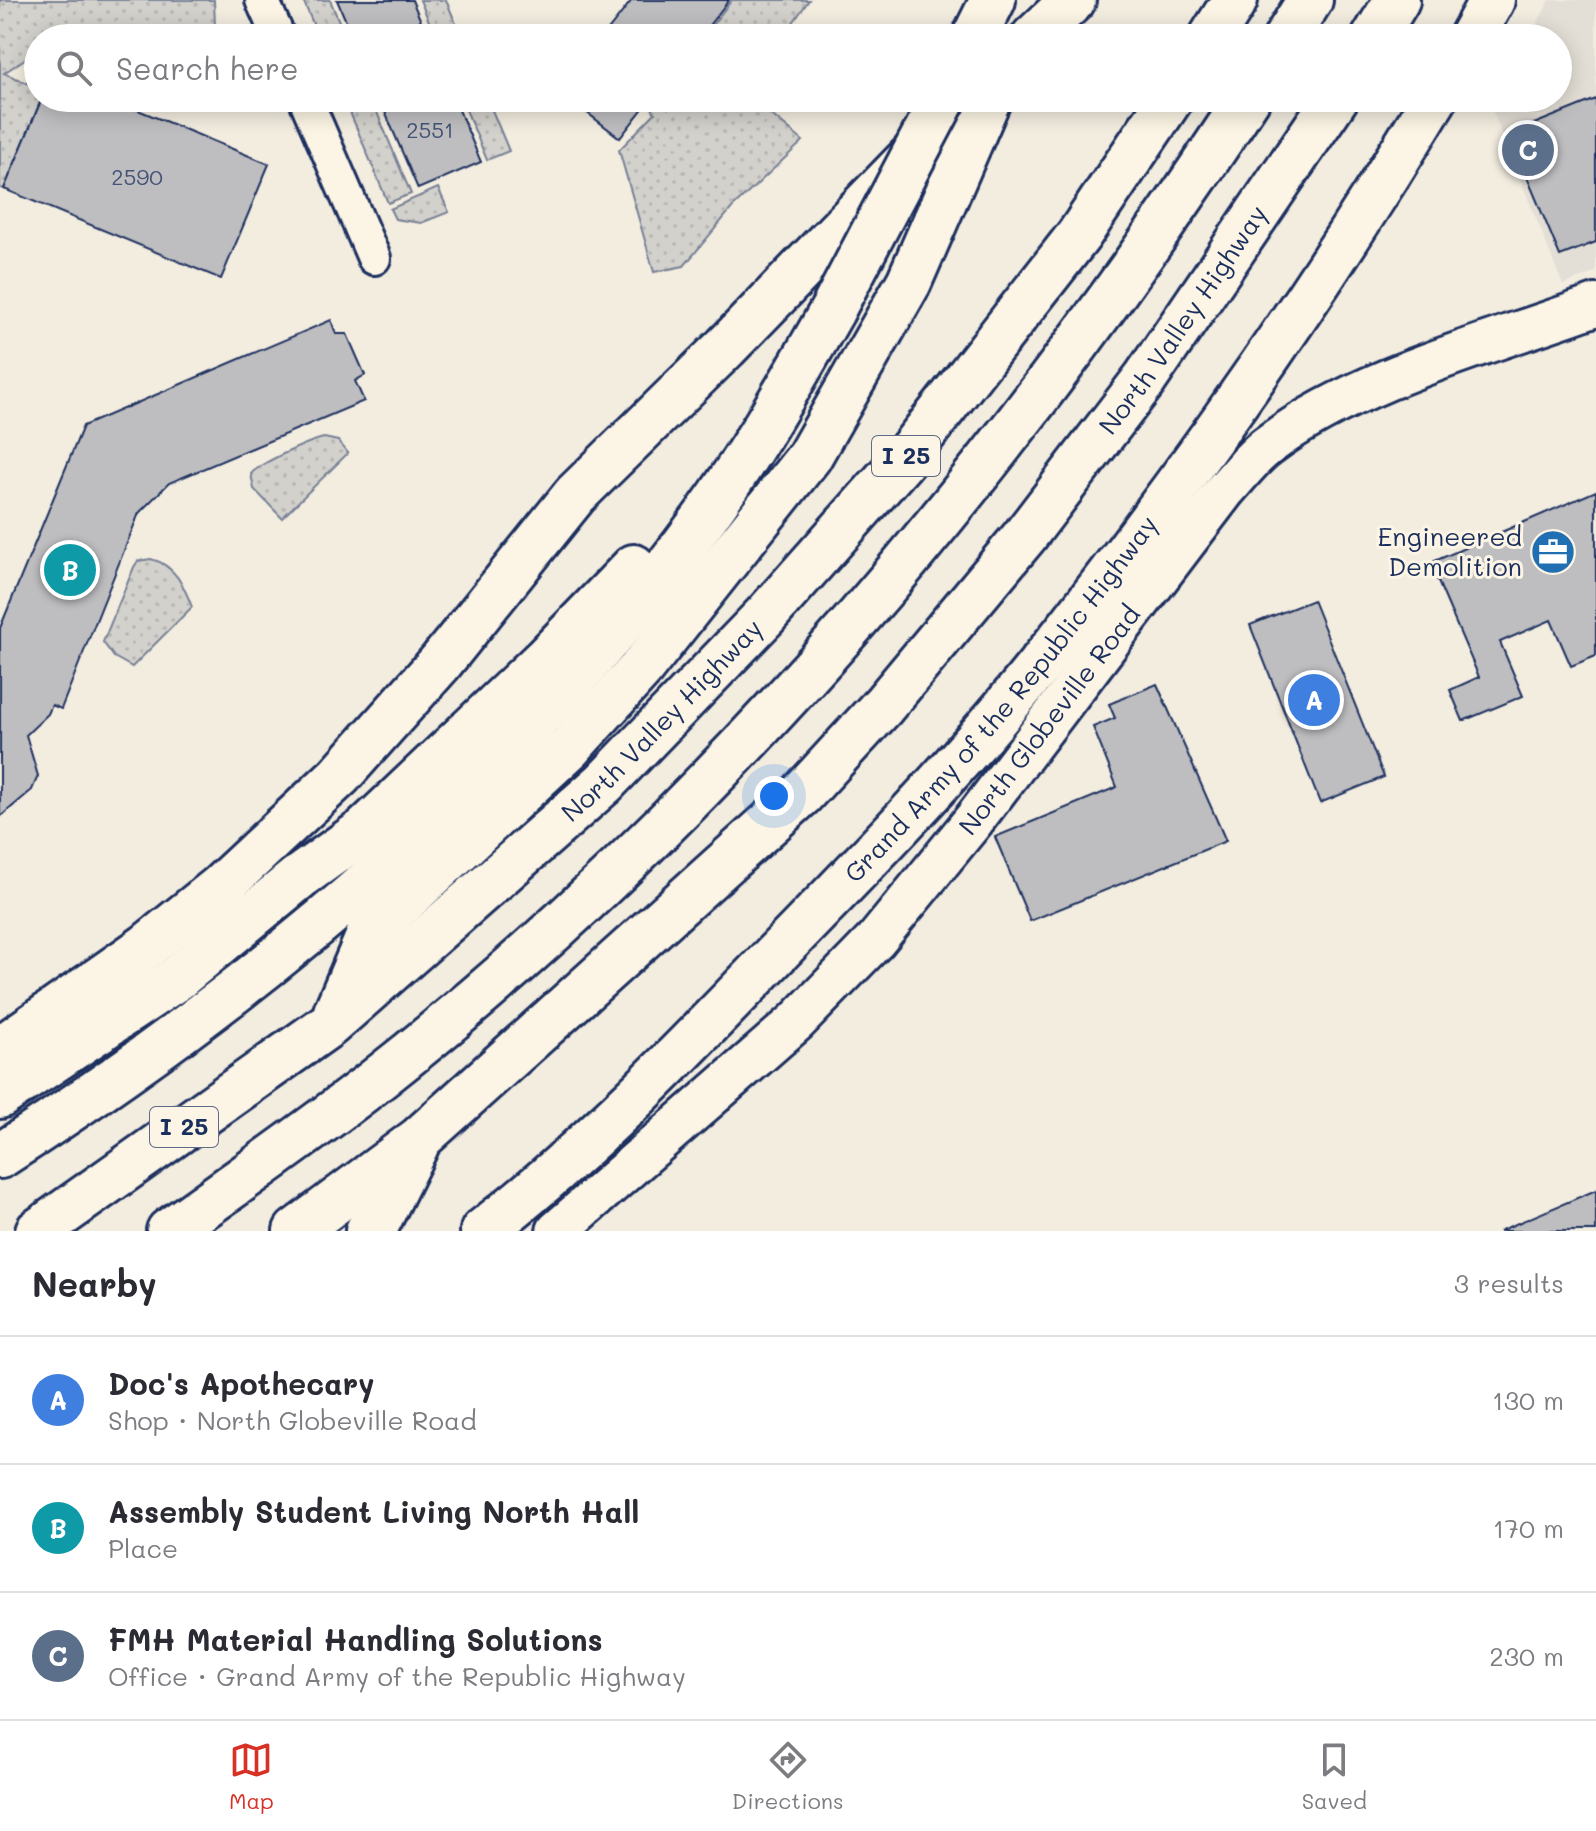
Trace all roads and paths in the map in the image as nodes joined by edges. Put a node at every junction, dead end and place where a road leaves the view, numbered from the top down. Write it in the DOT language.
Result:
graph roads {
  1 [pos="262,0"];
  2 [pos="1030,0"];
  3 [pos="1073,0"];
  4 [pos="1235,0"];
  5 [pos="1310,0"];
  6 [pos="1397,0"];
  7 [pos="1492,0"];
  8 [pos="992,23"];
  9 [pos="273,24"];
  10 [pos="1048,24"];
  11 [pos="1220,24"];
  12 [pos="1295,24"];
  13 [pos="1382,24"];
  14 [pos="1479,24"];
  15 [pos="311,112"];
  16 [pos="937,112"];
  17 [pos="954,112"];
  18 [pos="983,112"];
  19 [pos="1162,112"];
  20 [pos="1239,112"];
  21 [pos="1326,112"];
  22 [pos="1427,112"];
  23 [pos="374,258"];
  24 [pos="1596,305"];
  25 [pos="726,347"];
  26 [pos="807,354"];
  27 [pos="298,878"];
  28 [pos="330,1024"];
  29 [pos="0,1049"];
  30 [pos="0,1096"];
  31 [pos="418,1140"];
  32 [pos="0,1156"];
  33 [pos="38,1231"];
  34 [pos="169,1231"];
  35 [pos="296,1231"];
  36 [pos="368,1231"];
  37 [pos="483,1231"];
  38 [pos="557,1231"];
  1 -- 9 [label="street"];
  2 -- 8 [label="highway"];
  3 -- 10 [label="highway"];
  4 -- 11 [label="highway"];
  5 -- 12 [label="highway"];
  6 -- 13 [label="highway"];
  7 -- 14 [label="highway"];
  15 -- 23 [label="street"];
  16 -- 26 [label="highway, bridge"];
  17 -- 25 [label="highway"];
  18 -- 28 [label="highway"];
  19 -- 28 [label="highway, North Valley Highway / I 25"];
  20 -- 34 [label="highway"];
  21 -- 31 [label="highway, North Valley Highway"];
  22 -- 37 [label="highway, Grand Army of the Republic Highway"];
  24 -- 38 [label="street, North Globeville Road"];
  25 -- 27 [label="highway"];
  25 -- 29 [label="highway"];
  26 -- 27 [label="highway"];
  26 -- 32 [label="highway"];
  27 -- 30 [label="highway"];
  28 -- 33 [label="highway, North Valley Highway / I 25"];
  31 -- 35 [label="highway, North Valley Highway"];
  31 -- 36 [label="highway"];
}
